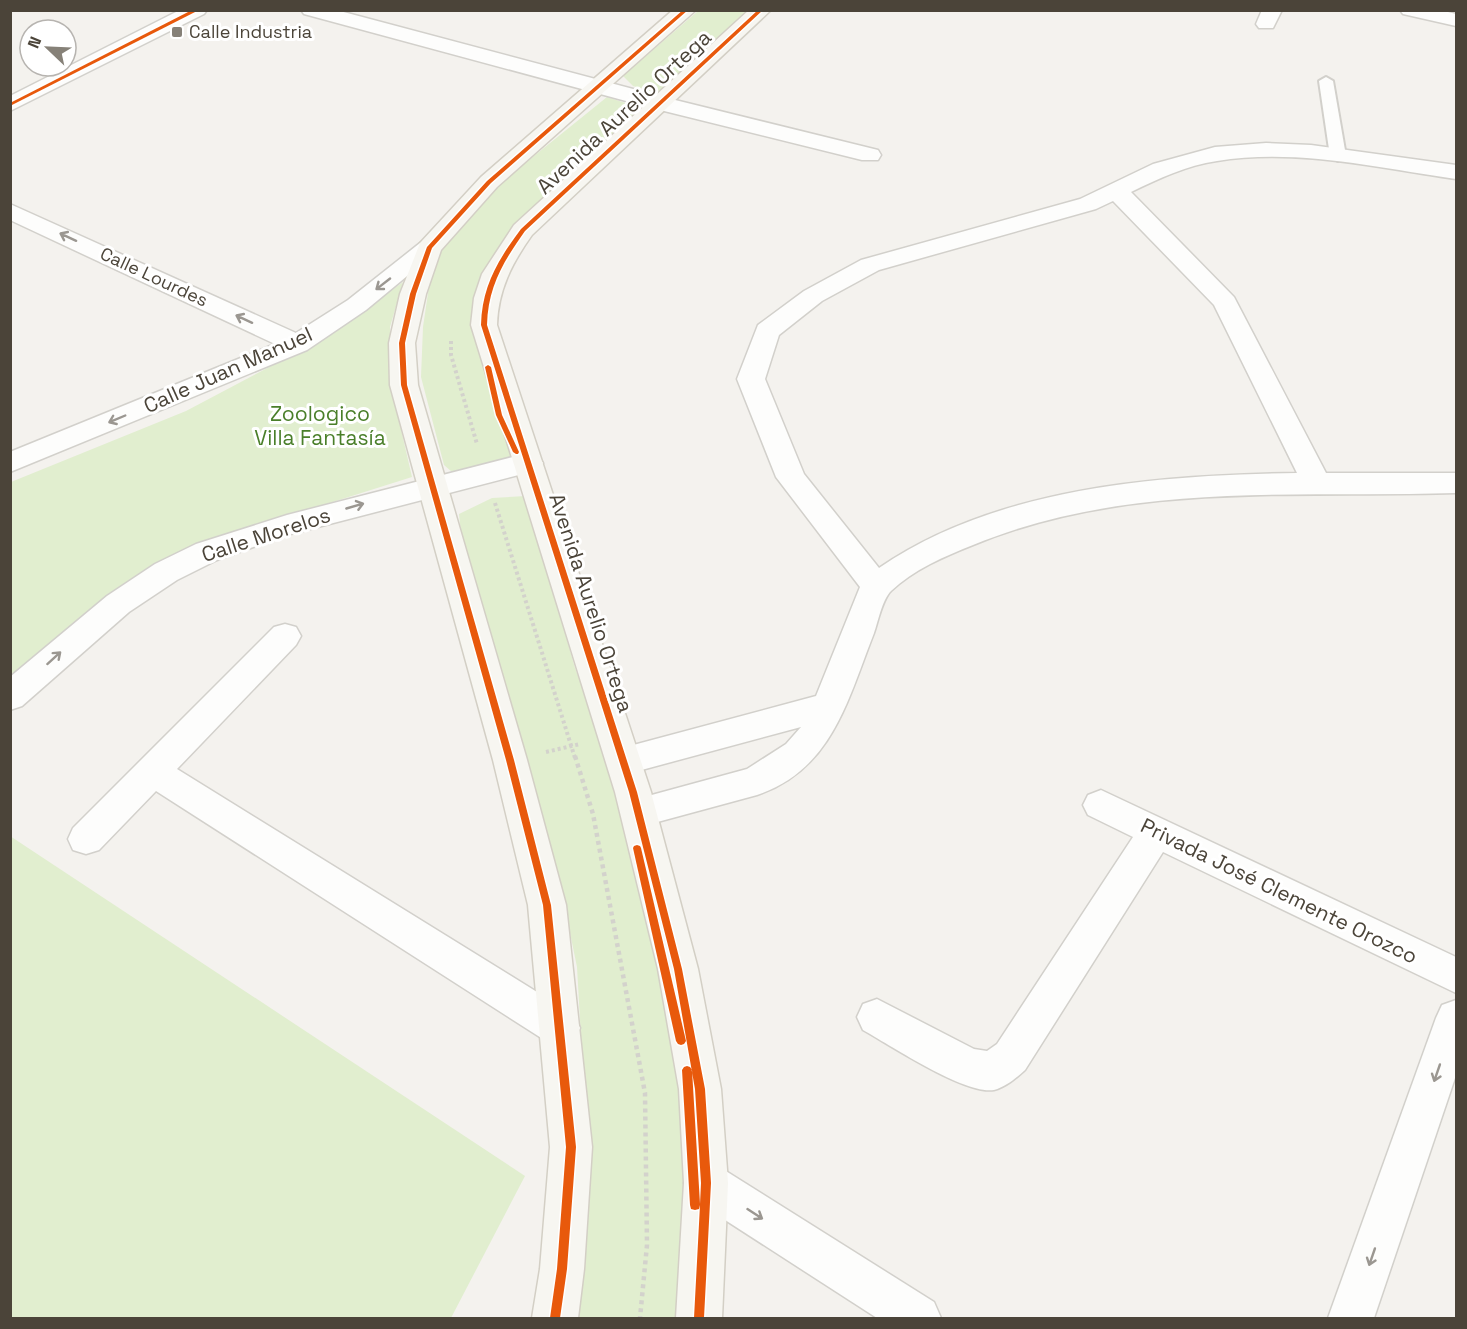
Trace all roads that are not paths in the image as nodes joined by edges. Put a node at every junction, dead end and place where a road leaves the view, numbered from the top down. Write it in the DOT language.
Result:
graph roads {
  1 [pos="197,10"];
  2 [pos="310,10"];
  3 [pos="686,10"];
  4 [pos="760,10"];
  5 [pos="1410,10"];
  6 [pos="1456,20"];
  7 [pos="1326,81"];
  8 [pos="598,87"];
  9 [pos="660,103"];
  10 [pos="10,105"];
  11 [pos="870,154"];
  12 [pos="1338,156"];
  13 [pos="1456,172"];
  14 [pos="1116,192"];
  15 [pos="10,211"];
  16 [pos="429,248"];
  17 [pos="297,344"];
  18 [pos="10,463"];
  19 [pos="528,463"];
  20 [pos="1456,483"];
  21 [pos="1317,484"];
  22 [pos="431,485"];
  23 [pos="876,586"];
  24 [pos="285,636"];
  25 [pos="10,697"];
  26 [pos="829,706"];
  27 [pos="154,772"];
  28 [pos="627,775"];
  29 [pos="1101,805"];
  30 [pos="1156,832"];
  31 [pos="86,839"];
  32 [pos="1456,976"];
  33 [pos="877,1017"];
  34 [pos="1456,1018"];
  35 [pos="560,1028"];
  36 [pos="706,1183"];
  37 [pos="555,1318"];
  38 [pos="699,1318"];
  39 [pos="918,1318"];
  40 [pos="1350,1318"];
  1 -- 10 [label="street"];
  2 -- 8 [label="street"];
  3 -- 8 [label="main road, Avenida Aurelio Ortega"];
  4 -- 9 [label="main road, Avenida Aurelio Ortega"];
  5 -- 6 [label="street"];
  7 -- 12 [label="lane"];
  8 -- 9 [label="street"];
  8 -- 16 [label="main road, Avenida Aurelio Ortega"];
  9 -- 11 [label="street"];
  9 -- 19 [label="main road, Avenida Aurelio Ortega"];
  12 -- 13 [label="street"];
  12 -- 14 [label="street"];
  14 -- 21 [label="street"];
  14 -- 23 [label="street"];
  17 -- 15 [label="street, Calle Lourdes, one-way"];
  16 -- 17 [label="street, Calle Juan Manuel, one-way"];
  16 -- 22 [label="main road, Avenida Aurelio Ortega"];
  17 -- 18 [label="street, Calle Juan Manuel, one-way"];
  19 -- 22 [label="street, Calle Morelos"];
  19 -- 28 [label="main road, Avenida Aurelio Ortega"];
  20 -- 21 [label="street"];
  21 -- 23 [label="street"];
  25 -- 22 [label="street, Calle Morelos, one-way"];
  22 -- 35 [label="main road, Avenida Aurelio Ortega"];
  23 -- 26 [label="street"];
  24 -- 27 [label="street"];
  26 -- 28 [label="street"];
  26 -- 28 [label="street"];
  27 -- 31 [label="street"];
  27 -- 35 [label="street"];
  28 -- 36 [label="main road, Avenida Aurelio Ortega"];
  29 -- 30 [label="street, Privada José Clemente Orozco"];
  30 -- 32 [label="street, Privada José Clemente Orozco"];
  30 -- 33 [label="street"];
  34 -- 40 [label="street, one-way"];
  35 -- 37 [label="main road, Avenida Aurelio Ortega"];
  36 -- 38 [label="main road, Avenida Aurelio Ortega"];
  36 -- 39 [label="street, one-way"];
}
